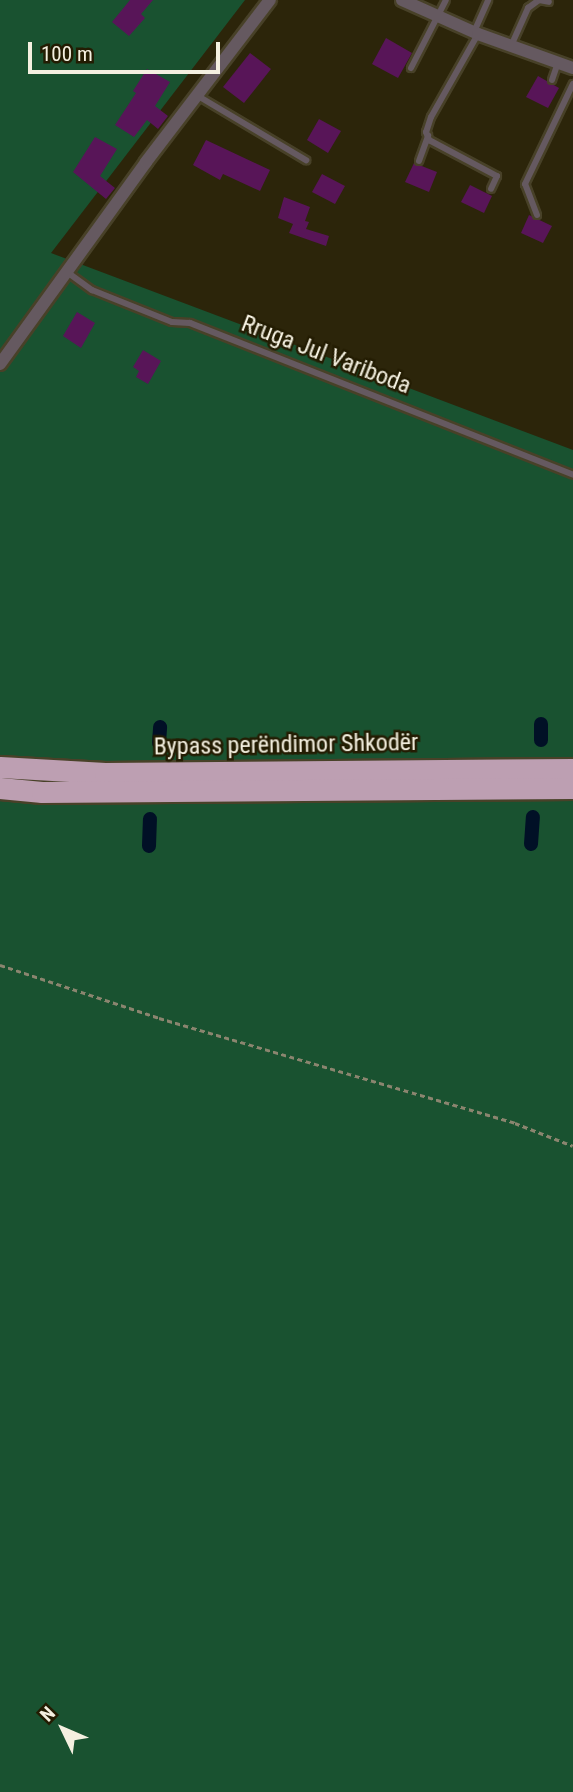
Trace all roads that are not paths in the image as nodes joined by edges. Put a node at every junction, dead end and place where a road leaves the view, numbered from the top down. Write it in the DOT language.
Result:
graph roads {
  1 [pos="270,0"];
  2 [pos="446,0"];
  3 [pos="488,0"];
  4 [pos="406,1"];
  5 [pos="550,2"];
  6 [pos="438,16"];
  7 [pos="476,33"];
  8 [pos="511,46"];
  9 [pos="558,63"];
  10 [pos="572,66"];
  11 [pos="411,68"];
  12 [pos="552,80"];
  13 [pos="573,84"];
  14 [pos="198,96"];
  15 [pos="428,136"];
  16 [pos="306,160"];
  17 [pos="419,161"];
  18 [pos="491,189"];
  19 [pos="537,215"];
  20 [pos="67,272"];
  21 [pos="0,364"];
  22 [pos="573,475"];
  23 [pos="0,767"];
  24 [pos="573,769"];
  25 [pos="0,788"];
  26 [pos="573,788"];
  1 -- 14 [label="street"];
  2 -- 6 [label="lane"];
  3 -- 7 [label="lane"];
  4 -- 6 [label="street"];
  5 -- 8 [label="lane"];
  6 -- 7 [label="street"];
  6 -- 11 [label="lane"];
  7 -- 8 [label="street"];
  7 -- 15 [label="lane"];
  8 -- 9 [label="street"];
  9 -- 10 [label="street"];
  9 -- 12 [label="lane"];
  13 -- 19 [label="lane"];
  14 -- 16 [label="lane"];
  14 -- 20 [label="street"];
  15 -- 17 [label="lane"];
  15 -- 18 [label="lane"];
  20 -- 21 [label="street"];
  20 -- 22 [label="lane, Rruga Jul Variboda"];
  23 -- 24 [label="highway, Bypass perëndimor Shkodër"];
  25 -- 26 [label="highway, Bypass perëndimor Shkodër"];
}
